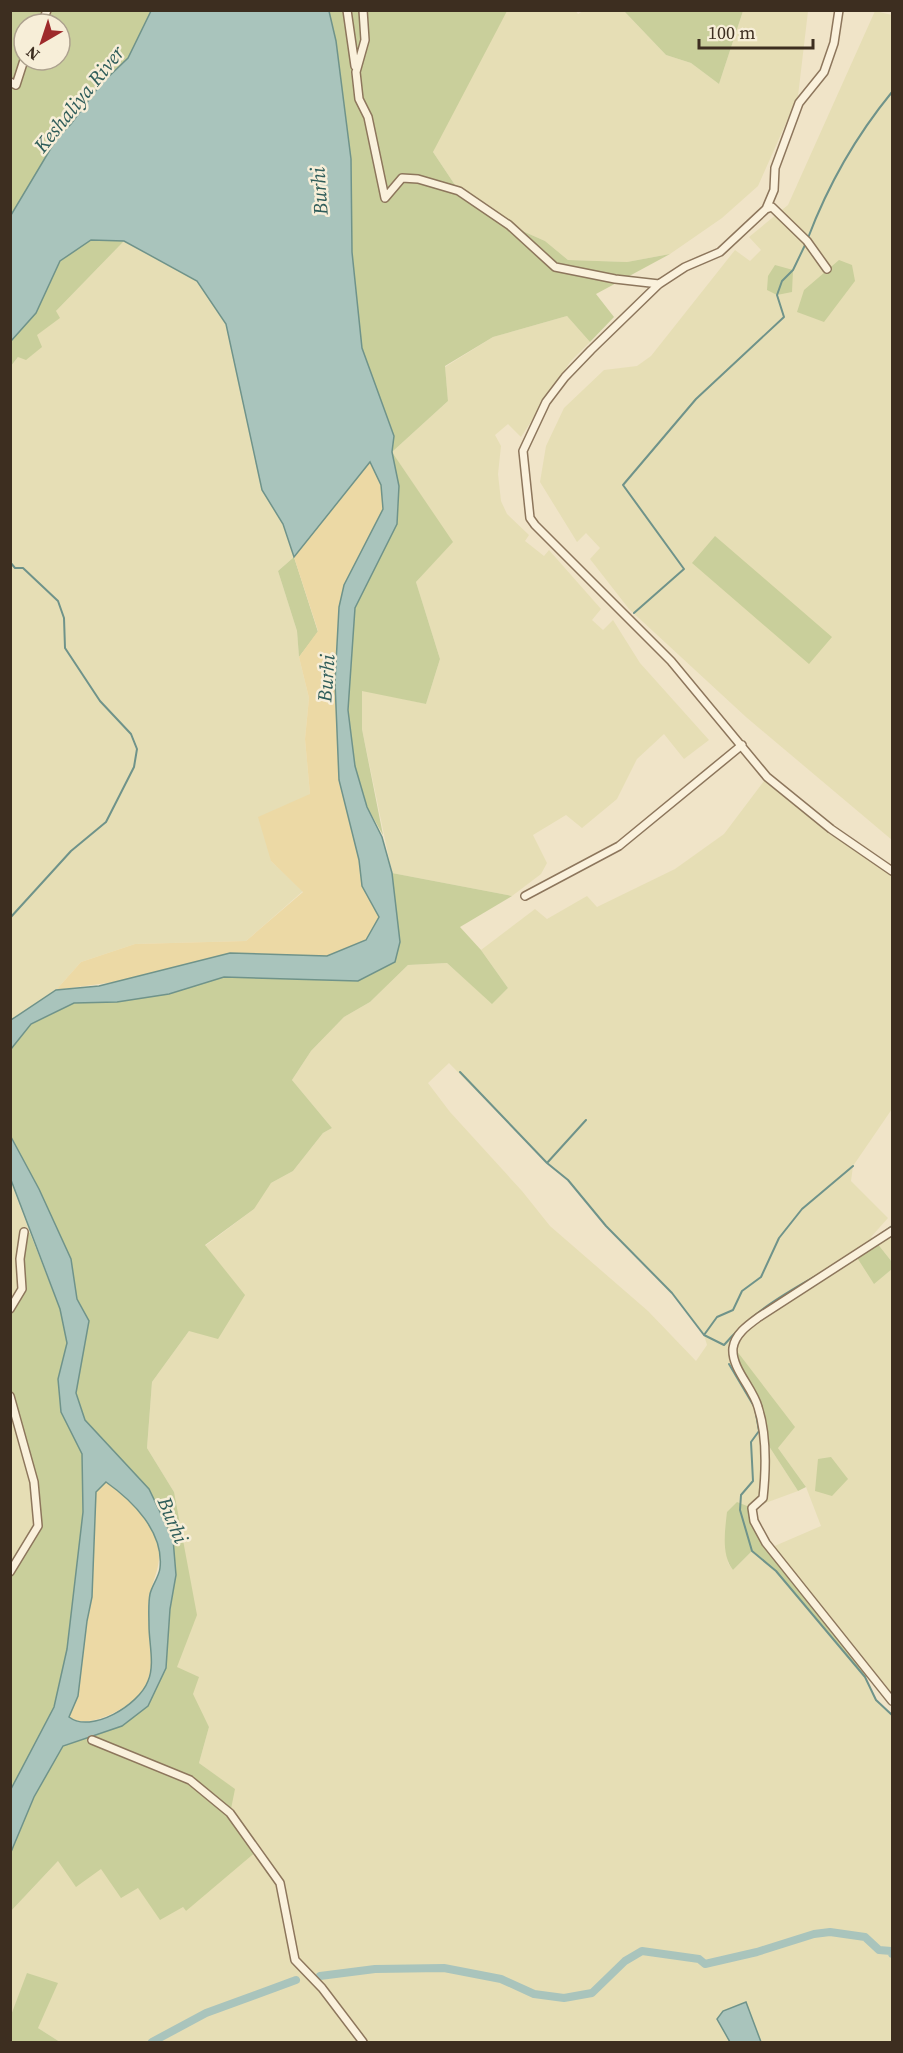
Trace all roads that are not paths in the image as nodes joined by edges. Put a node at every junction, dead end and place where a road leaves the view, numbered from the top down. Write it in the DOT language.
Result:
graph roads {
  1 [pos="346,10"];
  2 [pos="363,10"];
  3 [pos="839,10"];
  4 [pos="20,72"];
  5 [pos="356,72"];
  6 [pos="10,82"];
  7 [pos="766,208"];
  8 [pos="827,269"];
  9 [pos="659,284"];
  10 [pos="742,745"];
  11 [pos="892,871"];
  12 [pos="525,896"];
  13 [pos="892,1231"];
  14 [pos="24,1232"];
  15 [pos="10,1310"];
  16 [pos="10,1396"];
  17 [pos="10,1572"];
  18 [pos="892,1701"];
  19 [pos="92,1740"];
  20 [pos="363,2043"];
  1 -- 5 [label="street"];
  2 -- 5 [label="street"];
  3 -- 7 [label="street"];
  4 -- 6 [label="street"];
  5 -- 9 [label="street"];
  7 -- 8 [label="street"];
  7 -- 9 [label="street"];
  9 -- 10 [label="street"];
  10 -- 11 [label="street"];
  10 -- 12 [label="street"];
  13 -- 18 [label="street"];
  14 -- 15 [label="street"];
  16 -- 17 [label="street"];
  19 -- 20 [label="street"];
}
